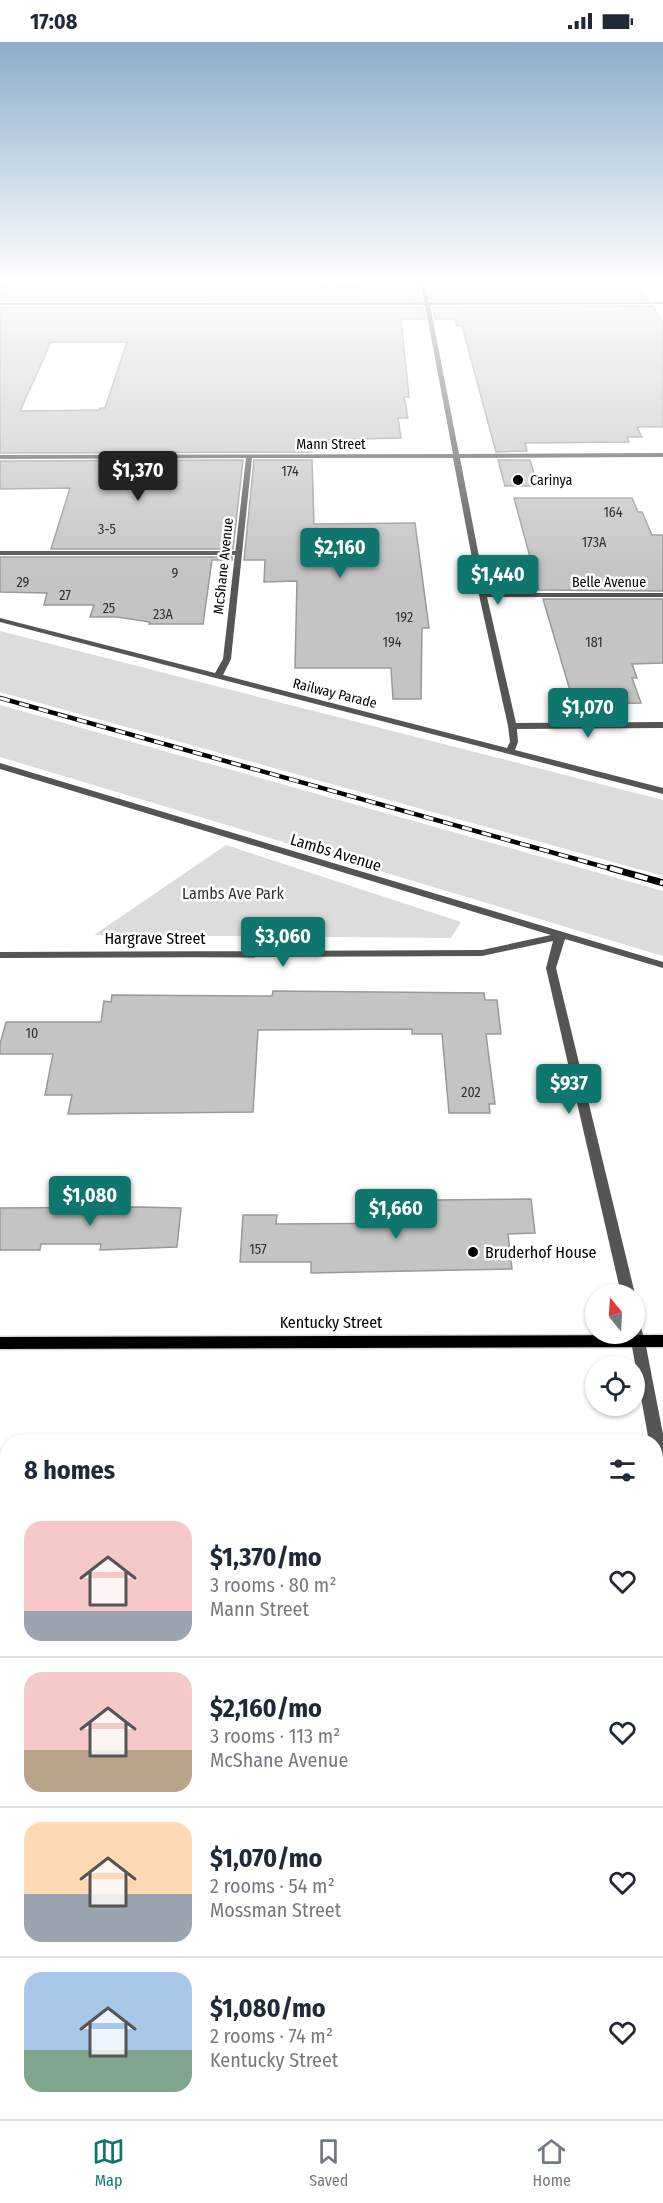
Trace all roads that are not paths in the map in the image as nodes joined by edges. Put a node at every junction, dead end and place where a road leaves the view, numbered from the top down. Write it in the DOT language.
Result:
graph roads {
  1 [pos="442,380"];
  2 [pos="457,455"];
  3 [pos="663,455"];
  4 [pos="0,457"];
  5 [pos="249,457"];
  6 [pos="0,553"];
  7 [pos="238,553"];
  8 [pos="483,595"];
  9 [pos="663,595"];
  10 [pos="0,620"];
  11 [pos="218,676"];
  12 [pos="663,725"];
  13 [pos="512,726"];
  14 [pos="510,752"];
  15 [pos="0,766"];
  16 [pos="663,791"];
  17 [pos="560,936"];
  18 [pos="0,955"];
  19 [pos="663,965"];
  20 [pos="626,1284"];
  21 [pos="585,1334"];
  22 [pos="645,1336"];
  23 [pos="663,1341"];
  24 [pos="0,1343"];
  25 [pos="638,1344"];
  26 [pos="655,1434"];
  1 -- 2 [label="street"];
  2 -- 3 [label="street, Mann Street"];
  2 -- 5 [label="street, Mann Street"];
  2 -- 8 [label="street"];
  4 -- 5 [label="street, Mann Street"];
  5 -- 7 [label="street, McShane Avenue"];
  6 -- 7 [label="street"];
  7 -- 11 [label="street, McShane Avenue"];
  8 -- 9 [label="street, Belle Avenue"];
  8 -- 13 [label="street"];
  10 -- 11 [label="street, Railway Parade"];
  11 -- 14 [label="street, Railway Parade"];
  12 -- 13 [label="street"];
  13 -- 14 [label="street"];
  14 -- 16 [label="street, Railway Parade"];
  15 -- 17 [label="street, Lambs Avenue"];
  17 -- 18 [label="street, Hargrave Street"];
  17 -- 19 [label="street, Lambs Avenue"];
  17 -- 20 [label="street"];
  21 -- 24 [label="main road, Kentucky Street"];
  22 -- 23 [label="main road, Kentucky Street"];
  25 -- 26 [label="street"];
}
